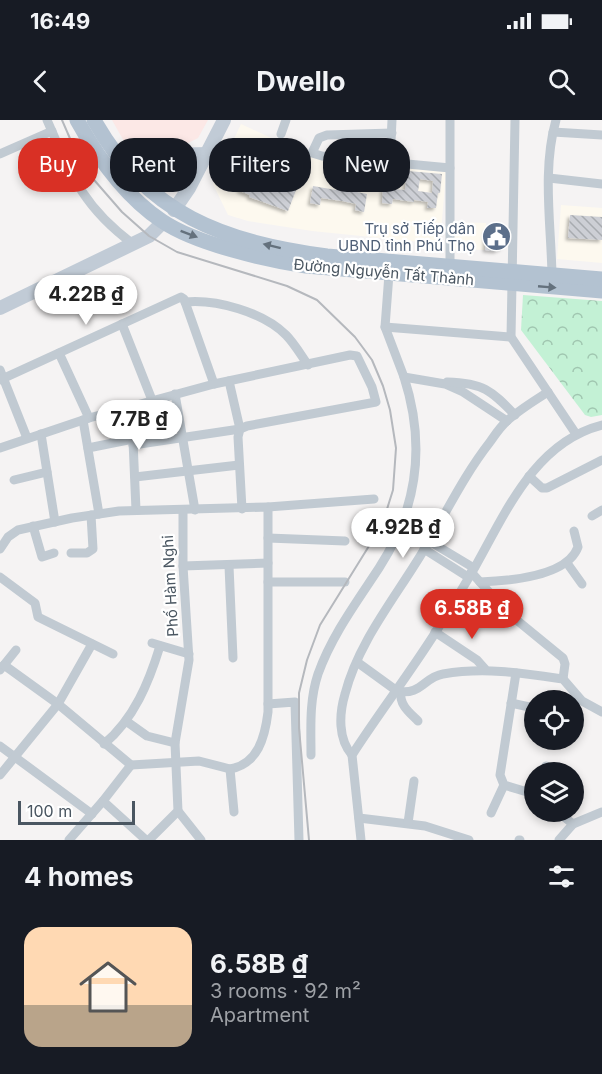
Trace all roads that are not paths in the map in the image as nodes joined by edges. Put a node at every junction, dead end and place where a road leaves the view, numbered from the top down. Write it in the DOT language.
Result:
graph roads {
  1 [pos="47,120"];
  2 [pos="77,120"];
  3 [pos="94,120"];
  4 [pos="224,120"];
  5 [pos="286,120"];
  6 [pos="392,120"];
  7 [pos="450,120"];
  8 [pos="515,120"];
  9 [pos="556,120"];
  10 [pos="52,131"];
  11 [pos="553,132"];
  12 [pos="392,133"];
  13 [pos="281,134"];
  14 [pos="602,135"];
  15 [pos="392,138"];
  16 [pos="110,144"];
  17 [pos="0,154"];
  18 [pos="197,154"];
  19 [pos="208,154"];
  20 [pos="323,156"];
  21 [pos="410,165"];
  22 [pos="450,168"];
  23 [pos="549,178"];
  24 [pos="602,184"];
  25 [pos="151,192"];
  26 [pos="174,210"];
  27 [pos="163,222"];
  28 [pos="133,244"];
  29 [pos="326,262"];
  30 [pos="450,266"];
  31 [pos="389,273"];
  32 [pos="552,275"];
  33 [pos="511,278"];
  34 [pos="602,279"];
  35 [pos="602,291"];
  36 [pos="185,302"];
  37 [pos="0,308"];
  38 [pos="122,324"];
  39 [pos="385,327"];
  40 [pos="511,337"];
  41 [pos="59,353"];
  42 [pos="308,365"];
  43 [pos="1,376"];
  44 [pos="404,377"];
  45 [pos="229,381"];
  46 [pos="435,382"];
  47 [pos="214,384"];
  48 [pos="548,392"];
  49 [pos="176,394"];
  50 [pos="152,400"];
  51 [pos="123,408"];
  52 [pos="511,418"];
  53 [pos="86,419"];
  54 [pos="602,425"];
  55 [pos="240,429"];
  56 [pos="41,434"];
  57 [pos="576,434"];
  58 [pos="183,436"];
  59 [pos="27,438"];
  60 [pos="133,442"];
  61 [pos="0,448"];
  62 [pos="88,448"];
  63 [pos="602,460"];
  64 [pos="239,465"];
  65 [pos="189,470"];
  66 [pos="47,472"];
  67 [pos="529,476"];
  68 [pos="135,477"];
  69 [pos="14,480"];
  70 [pos="374,500"];
  71 [pos="268,507"];
  72 [pos="242,509"];
  73 [pos="136,510"];
  74 [pos="195,510"];
  75 [pos="602,510"];
  76 [pos="183,511"];
  77 [pos="95,515"];
  78 [pos="592,516"];
  79 [pos="55,522"];
  80 [pos="33,526"];
  81 [pos="574,531"];
  82 [pos="268,538"];
  83 [pos="345,541"];
  84 [pos="427,545"];
  85 [pos="0,549"];
  86 [pos="54,553"];
  87 [pos="71,553"];
  88 [pos="268,563"];
  89 [pos="567,563"];
  90 [pos="229,566"];
  91 [pos="183,567"];
  92 [pos="471,573"];
  93 [pos="0,577"];
  94 [pos="268,582"];
  95 [pos="345,582"];
  96 [pos="480,582"];
  97 [pos="582,584"];
  98 [pos="435,632"];
  99 [pos="92,644"];
  100 [pos="16,650"];
  101 [pos="113,654"];
  102 [pos="189,654"];
  103 [pos="233,658"];
  104 [pos="357,662"];
  105 [pos="2,668"];
  106 [pos="485,669"];
  107 [pos="516,673"];
  108 [pos="563,679"];
  109 [pos="399,692"];
  110 [pos="511,703"];
  111 [pos="58,704"];
  112 [pos="268,704"];
  113 [pos="524,706"];
  114 [pos="602,712"];
  115 [pos="126,721"];
  116 [pos="418,722"];
  117 [pos="175,743"];
  118 [pos="104,744"];
  119 [pos="0,746"];
  120 [pos="311,755"];
  121 [pos="352,755"];
  122 [pos="14,757"];
  123 [pos="177,761"];
  124 [pos="131,765"];
  125 [pos="230,769"];
  126 [pos="0,775"];
  127 [pos="414,781"];
  128 [pos="504,785"];
  129 [pos="524,791"];
  130 [pos="103,801"];
  131 [pos="178,811"];
  132 [pos="234,812"];
  133 [pos="602,812"];
  134 [pos="491,813"];
  135 [pos="92,814"];
  136 [pos="359,818"];
  137 [pos="570,822"];
  138 [pos="408,823"];
  139 [pos="573,824"];
  140 [pos="69,840"];
  141 [pos="148,840"];
  142 [pos="201,840"];
  143 [pos="299,840"];
  144 [pos="361,840"];
  145 [pos="469,840"];
  146 [pos="559,840"];
  1 -- 10 [label="street"];
  2 -- 27 [label="main road, Đường Nguyễn Tất Thành"];
  3 -- 16 [label="main road, Đường Nguyễn Tất Thành"];
  4 -- 19 [label="street"];
  5 -- 13 [label="street"];
  6 -- 12 [label="street"];
  7 -- 22 [label="street"];
  8 -- 33 [label="street"];
  9 -- 11 [label="street"];
  10 -- 17 [label="street"];
  10 -- 28 [label="street"];
  11 -- 14 [label="street"];
  11 -- 23 [label="street"];
  12 -- 15 [label="street"];
  12 -- 20 [label="street"];
  18 -- 19 [label="street"];
  19 -- 26 [label="street"];
  21 -- 22 [label="street"];
  22 -- 30 [label="street"];
  23 -- 24 [label="street"];
  23 -- 32 [label="street"];
  25 -- 26 [label="main road, Đường Nguyễn Tất Thành"];
  29 -- 26 [label="main road, Đường Nguyễn Tất Thành, one-way"];
  27 -- 28 [label="street"];
  27 -- 29 [label="main road, Đường Nguyễn Tất Thành, one-way"];
  28 -- 37 [label="street"];
  29 -- 30 [label="main road, Đường Nguyễn Tất Thành"];
  29 -- 31 [label="main road, Đường Nguyễn Tất Thành"];
  30 -- 33 [label="main road, Đường Nguyễn Tất Thành"];
  31 -- 33 [label="main road, Đường Nguyễn Tất Thành"];
  31 -- 39 [label="street"];
  32 -- 33 [label="main road, Đường Nguyễn Tất Thành"];
  32 -- 34 [label="main road, Đường Nguyễn Tất Thành"];
  33 -- 35 [label="main road, Đường Nguyễn Tất Thành, one-way"];
  33 -- 40 [label="street"];
  36 -- 38 [label="street"];
  36 -- 42 [label="street"];
  36 -- 47 [label="street"];
  38 -- 41 [label="street"];
  38 -- 50 [label="street"];
  39 -- 40 [label="street"];
  39 -- 44 [label="street"];
  40 -- 48 [label="street"];
  41 -- 43 [label="street"];
  41 -- 53 [label="street"];
  42 -- 45 [label="street"];
  42 -- 55 [label="street"];
  43 -- 59 [label="street"];
  44 -- 46 [label="street"];
  44 -- 120 [label="street"];
  45 -- 47 [label="street"];
  45 -- 55 [label="street"];
  46 -- 52 [label="street"];
  46 -- 52 [label="street"];
  47 -- 49 [label="street"];
  48 -- 52 [label="street"];
  48 -- 57 [label="street"];
  49 -- 50 [label="street"];
  49 -- 58 [label="street"];
  50 -- 51 [label="street"];
  51 -- 53 [label="street"];
  51 -- 60 [label="street"];
  52 -- 84 [label="street"];
  53 -- 56 [label="street"];
  53 -- 62 [label="street"];
  54 -- 57 [label="street"];
  55 -- 58 [label="street"];
  55 -- 64 [label="street"];
  56 -- 59 [label="street"];
  56 -- 66 [label="street"];
  57 -- 67 [label="street"];
  58 -- 60 [label="street"];
  58 -- 65 [label="street"];
  59 -- 61 [label="street"];
  60 -- 62 [label="street"];
  60 -- 68 [label="street"];
  62 -- 77 [label="street"];
  63 -- 67 [label="street"];
  64 -- 65 [label="street"];
  64 -- 72 [label="street"];
  65 -- 68 [label="street"];
  65 -- 74 [label="street"];
  66 -- 69 [label="street"];
  66 -- 79 [label="street"];
  67 -- 92 [label="street"];
  68 -- 73 [label="street"];
  70 -- 71 [label="street"];
  71 -- 72 [label="street"];
  71 -- 82 [label="street"];
  72 -- 74 [label="street"];
  73 -- 76 [label="street"];
  73 -- 77 [label="street"];
  74 -- 76 [label="street"];
  75 -- 78 [label="street"];
  76 -- 91 [label="street, Phố Hàm Nghi"];
  77 -- 79 [label="street"];
  77 -- 87 [label="street"];
  79 -- 80 [label="street"];
  80 -- 85 [label="street"];
  80 -- 86 [label="street"];
  81 -- 89 [label="street"];
  82 -- 83 [label="street"];
  82 -- 88 [label="street"];
  84 -- 92 [label="street"];
  84 -- 104 [label="street"];
  88 -- 90 [label="street"];
  88 -- 94 [label="street"];
  89 -- 96 [label="street"];
  89 -- 97 [label="street"];
  90 -- 91 [label="street"];
  90 -- 103 [label="street"];
  91 -- 102 [label="street, Phố Hàm Nghi"];
  92 -- 96 [label="street"];
  92 -- 98 [label="street"];
  93 -- 99 [label="street"];
  94 -- 95 [label="street"];
  94 -- 112 [label="street"];
  96 -- 108 [label="street"];
  98 -- 106 [label="street"];
  98 -- 109 [label="street"];
  99 -- 101 [label="street"];
  99 -- 111 [label="street"];
  100 -- 105 [label="street"];
  102 -- 115 [label="street"];
  102 -- 117 [label="street, Phố Hàm Nghi"];
  104 -- 109 [label="street"];
  104 -- 121 [label="street"];
  105 -- 111 [label="street"];
  106 -- 107 [label="street"];
  106 -- 109 [label="street"];
  107 -- 108 [label="street"];
  107 -- 110 [label="street"];
  108 -- 114 [label="street"];
  109 -- 116 [label="street"];
  109 -- 121 [label="street"];
  110 -- 113 [label="street"];
  110 -- 128 [label="street"];
  111 -- 118 [label="street"];
  111 -- 122 [label="street"];
  112 -- 125 [label="street"];
  112 -- 143 [label="street"];
  115 -- 117 [label="street"];
  115 -- 118 [label="street"];
  117 -- 123 [label="street, Phố Hàm Nghi"];
  118 -- 124 [label="street"];
  119 -- 122 [label="street"];
  121 -- 136 [label="street"];
  122 -- 126 [label="street"];
  122 -- 135 [label="street"];
  123 -- 124 [label="street"];
  123 -- 125 [label="street"];
  123 -- 131 [label="street, Phố Hàm Nghi"];
  124 -- 130 [label="street"];
  125 -- 132 [label="street"];
  127 -- 138 [label="street"];
  128 -- 129 [label="street"];
  128 -- 134 [label="street"];
  130 -- 135 [label="street"];
  130 -- 141 [label="street"];
  131 -- 141 [label="street"];
  131 -- 142 [label="street"];
  133 -- 139 [label="street"];
  135 -- 140 [label="street"];
  136 -- 138 [label="street"];
  136 -- 144 [label="street"];
  137 -- 139 [label="street"];
  138 -- 145 [label="street"];
  139 -- 146 [label="street"];
}
